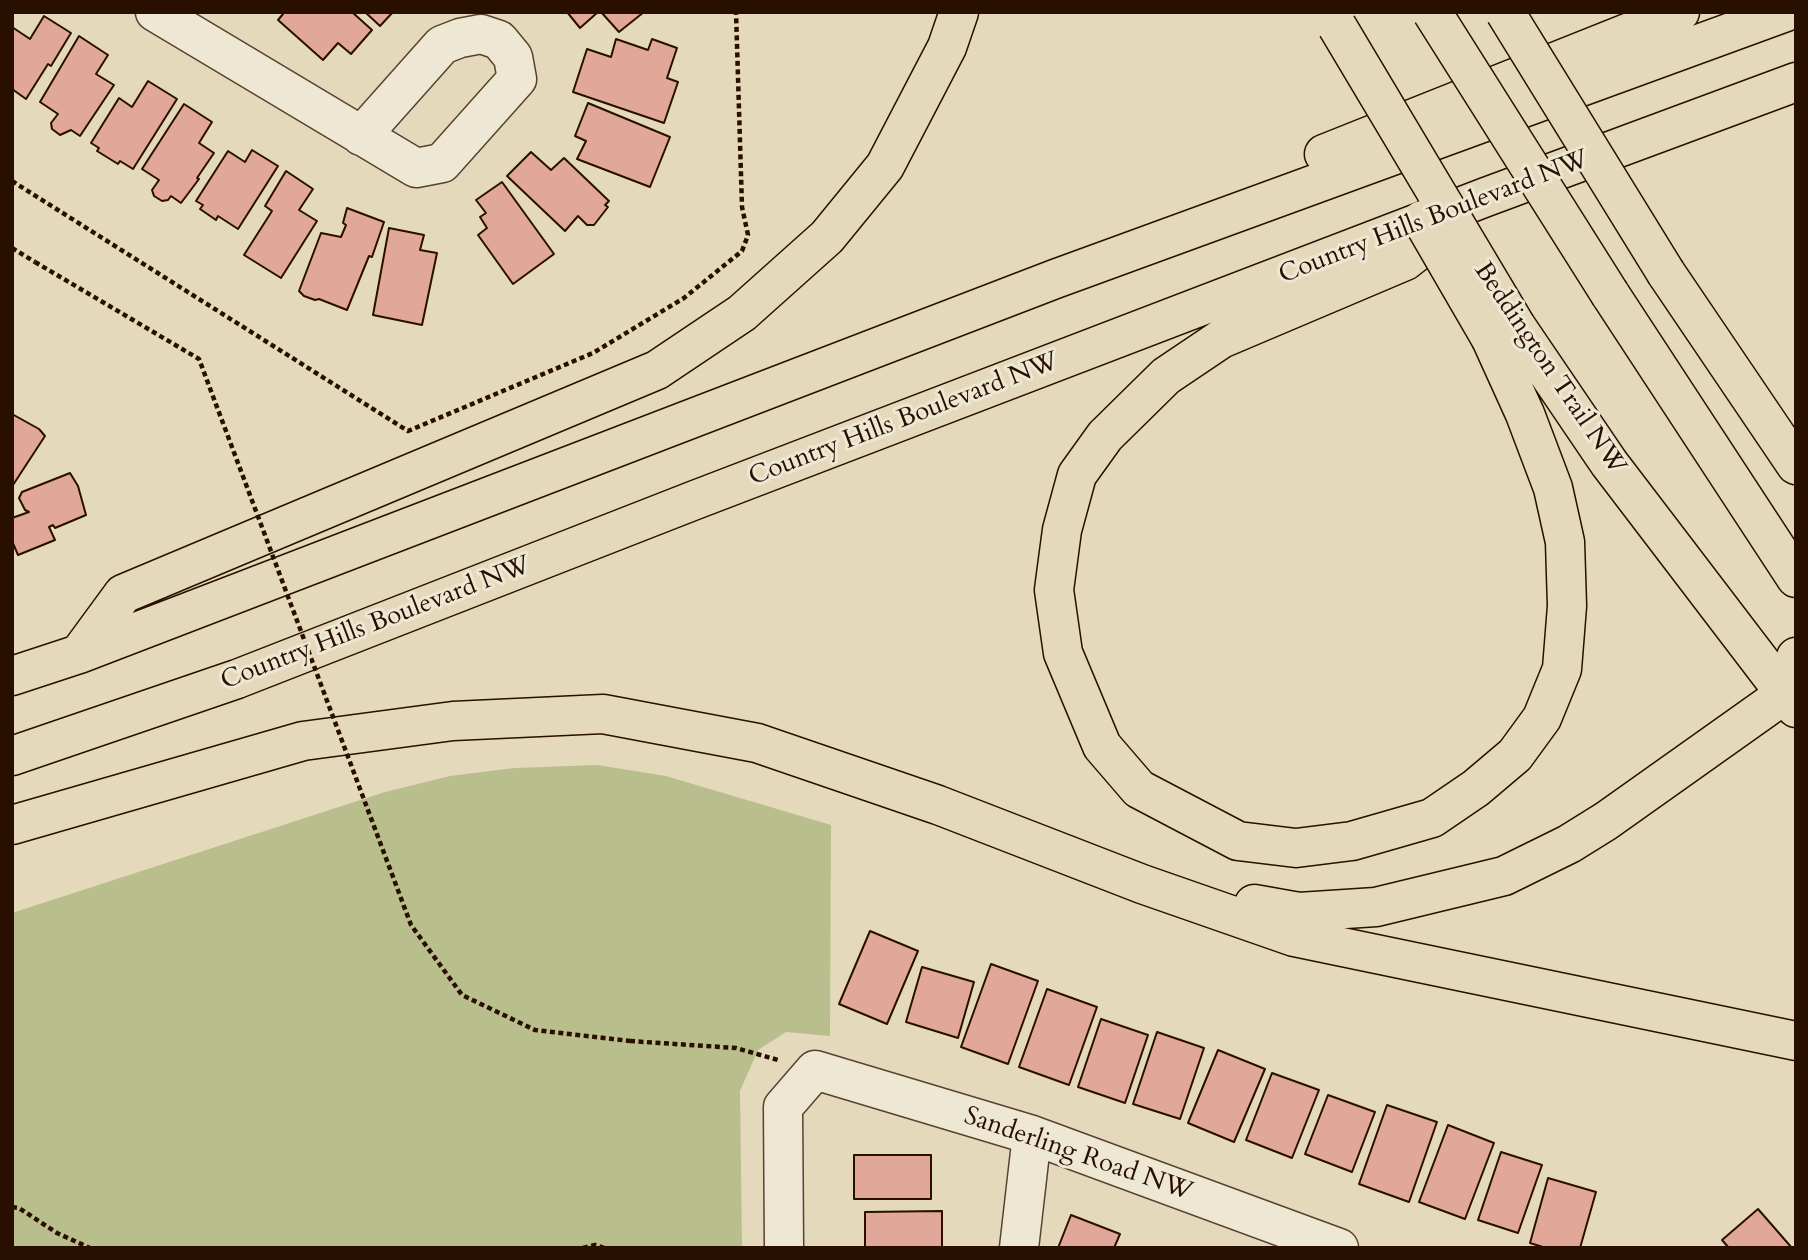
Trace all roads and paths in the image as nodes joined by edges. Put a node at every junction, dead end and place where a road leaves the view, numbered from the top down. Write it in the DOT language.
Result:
graph roads {
  1 [pos="155,12"];
  2 [pos="736,12"];
  3 [pos="959,12"];
  4 [pos="1432,12"];
  5 [pos="1505,12"];
  6 [pos="1680,12"];
  7 [pos="1786,12"];
  8 [pos="1333,19"];
  9 [pos="1796,82"];
  10 [pos="361,136"];
  11 [pos="12,181"];
  12 [pos="1486,197"];
  13 [pos="12,248"];
  14 [pos="1055,279"];
  15 [pos="1503,332"];
  16 [pos="1796,465"];
  17 [pos="1795,581"];
  18 [pos="79,654"];
  19 [pos="1796,657"];
  20 [pos="12,676"];
  21 [pos="1790,701"];
  22 [pos="12,755"];
  23 [pos="12,825"];
  24 [pos="1142,884"];
  25 [pos="1796,1041"];
  26 [pos="815,1070"];
  27 [pos="1032,1135"];
  28 [pos="12,1207"];
  29 [pos="90,1248"];
  30 [pos="583,1248"];
  31 [pos="604,1248"];
  32 [pos="784,1248"];
  33 [pos="1019,1248"];
  34 [pos="1339,1248"];
  1 -- 10 [label="street"];
  2 -- 11 [label="path"];
  3 -- 18 [label="main road"];
  4 -- 17 [label="main road, bridge"];
  5 -- 16 [label="main road, bridge"];
  6 -- 14 [label="main road"];
  7 -- 14 [label="main road"];
  8 -- 15 [label="main road, Beddington Trail NW, bridge"];
  9 -- 12 [label="main road, Country Hills Boulevard NW"];
  12 -- 15 [label="main road"];
  12 -- 22 [label="main road, Country Hills Boulevard NW"];
  13 -- 26 [label="path, bridge"];
  14 -- 18 [label="main road"];
  15 -- 21 [label="main road, Beddington Trail NW"];
  18 -- 20 [label="main road"];
  19 -- 21 [label="main road"];
  21 -- 24 [label="main road"];
  23 -- 24 [label="main road"];
  24 -- 25 [label="main road"];
  26 -- 27 [label="street, Sanderling Road NW"];
  26 -- 32 [label="street"];
  27 -- 33 [label="street"];
  27 -- 34 [label="street, Sanderling Road NW"];
  28 -- 29 [label="path"];
  30 -- 31 [label="path"];
}
